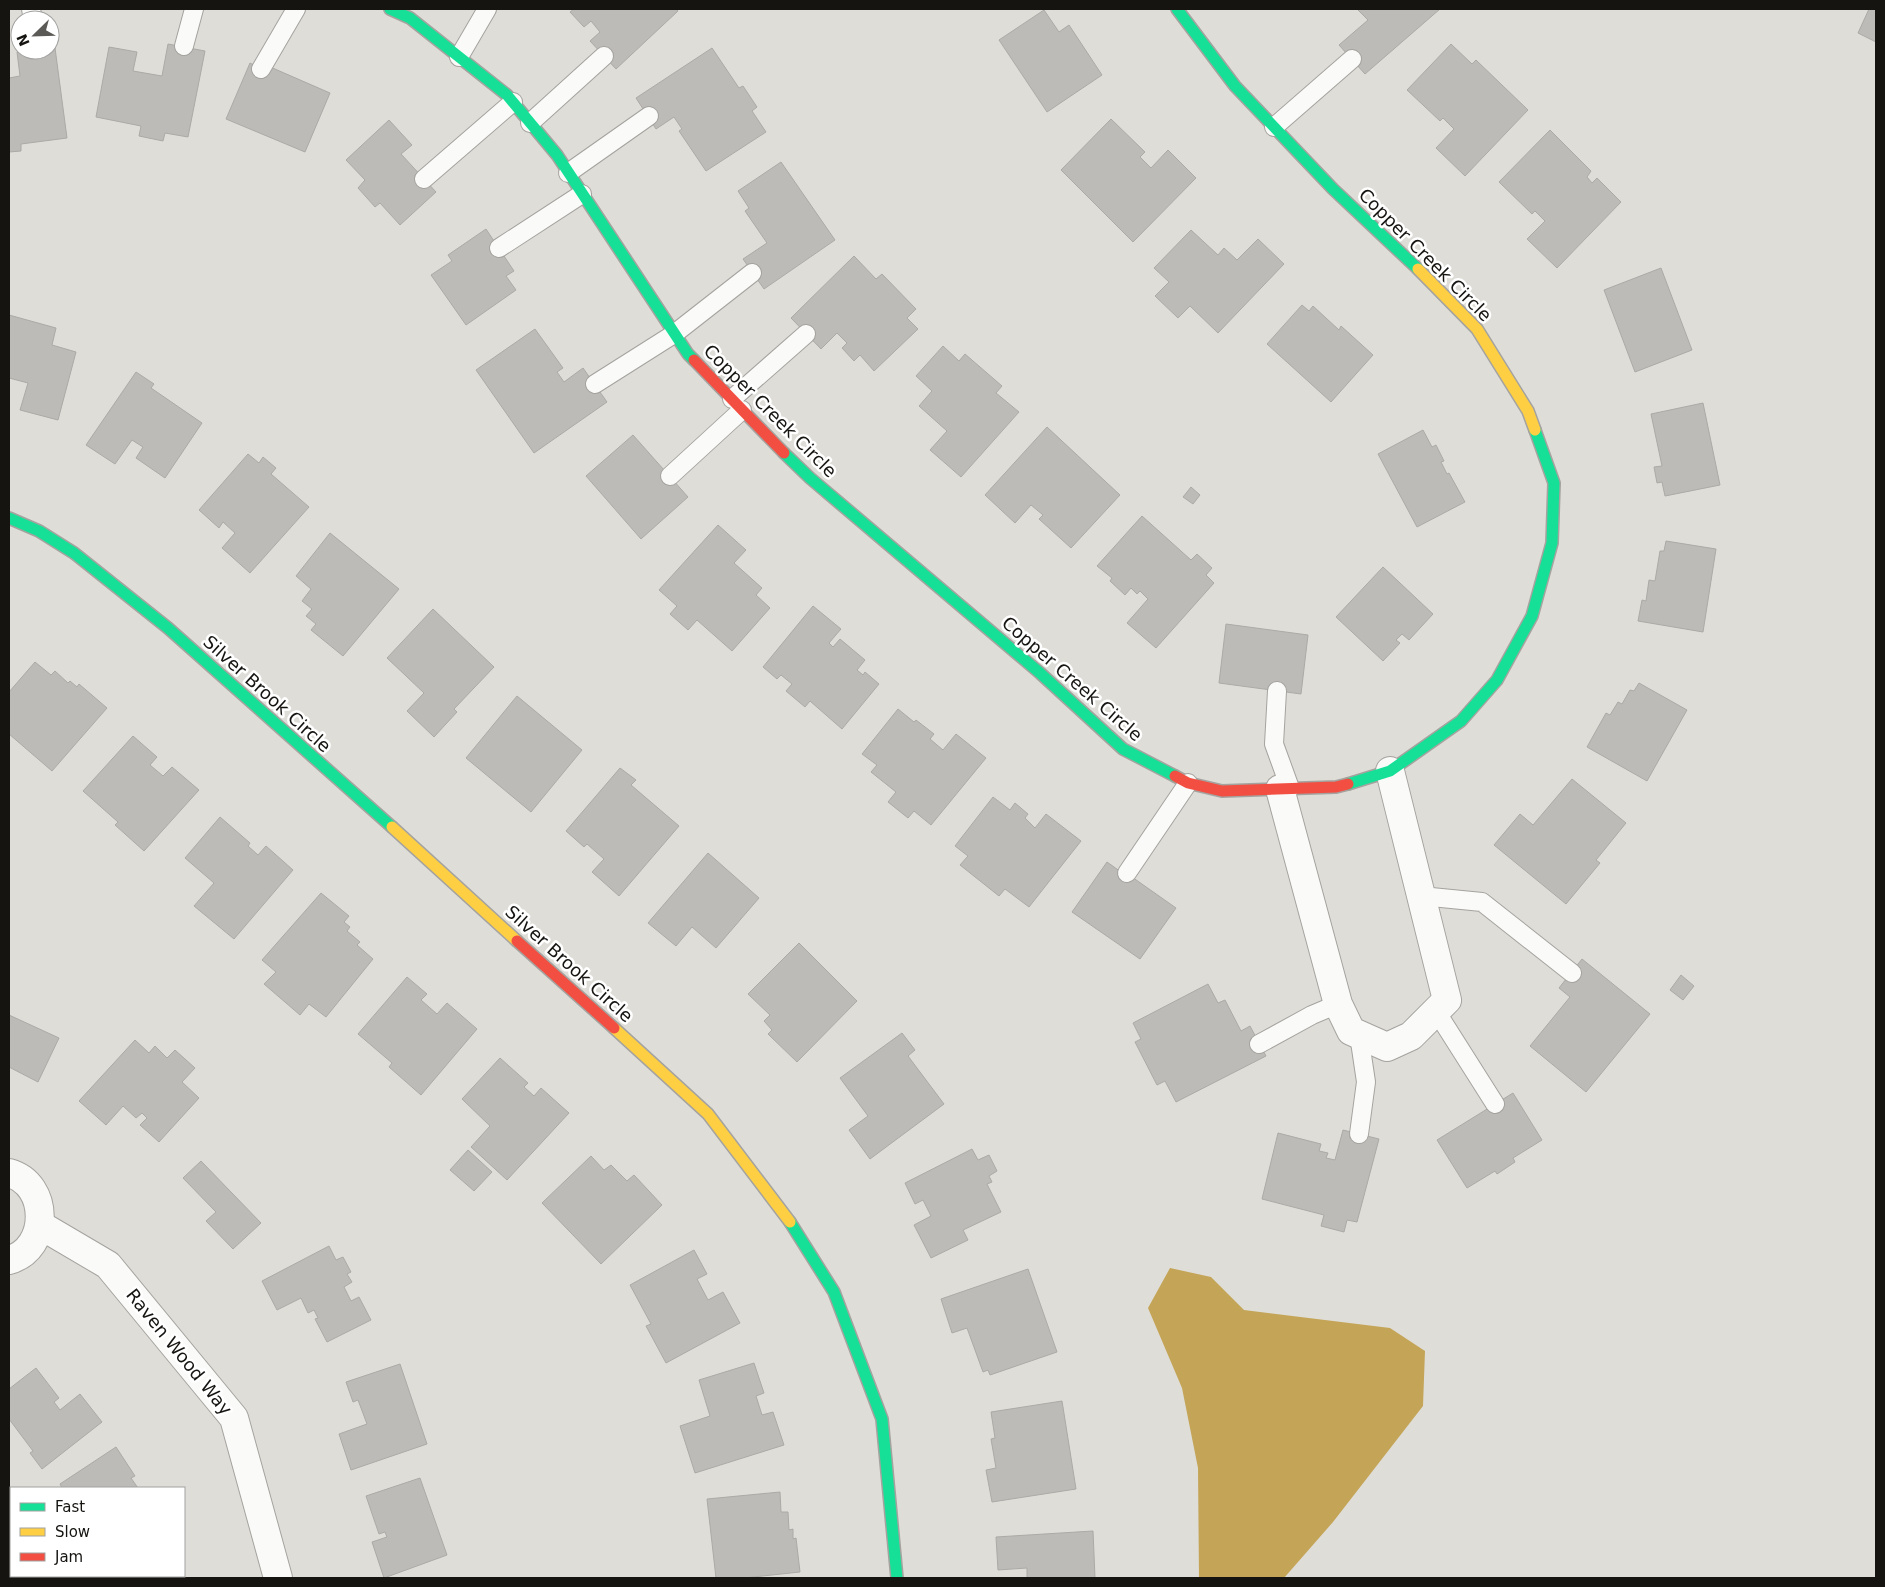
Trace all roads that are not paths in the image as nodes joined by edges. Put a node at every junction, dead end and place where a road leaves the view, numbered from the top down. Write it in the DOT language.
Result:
graph roads {
  1 [pos="194,9"];
  2 [pos="296,9"];
  3 [pos="390,9"];
  4 [pos="487,9"];
  5 [pos="1177,9"];
  6 [pos="184,46"];
  7 [pos="604,56"];
  8 [pos="459,58"];
  9 [pos="1352,59"];
  10 [pos="261,69"];
  11 [pos="512,102"];
  12 [pos="648,116"];
  13 [pos="530,123"];
  14 [pos="1274,128"];
  15 [pos="568,173"];
  16 [pos="424,179"];
  17 [pos="582,194"];
  18 [pos="499,248"];
  19 [pos="752,273"];
  20 [pos="674,334"];
  21 [pos="806,334"];
  22 [pos="595,384"];
  23 [pos="737,404"];
  24 [pos="670,476"];
  25 [pos="9,518"];
  26 [pos="1277,691"];
  27 [pos="1390,771"];
  28 [pos="1188,783"];
  29 [pos="1285,788"];
  30 [pos="1127,873"];
  31 [pos="1421,896"];
  32 [pos="1572,972"];
  33 [pos="1338,1004"];
  34 [pos="1436,1011"];
  35 [pos="1358,1035"];
  36 [pos="1259,1044"];
  37 [pos="1495,1104"];
  38 [pos="1359,1134"];
  39 [pos="9,1173"];
  40 [pos="40,1225"];
  41 [pos="9,1260"];
  42 [pos="278,1578"];
  43 [pos="897,1578"];
  1 -- 6 [label="lane"];
  2 -- 10 [label="lane"];
  3 -- 8 [label="street, Copper Creek Circle"];
  4 -- 8 [label="lane"];
  5 -- 14 [label="street, Copper Creek Circle"];
  7 -- 13 [label="lane"];
  8 -- 11 [label="street, Copper Creek Circle"];
  9 -- 14 [label="lane"];
  11 -- 13 [label="street, Copper Creek Circle"];
  11 -- 16 [label="lane"];
  12 -- 15 [label="lane"];
  13 -- 15 [label="street, Copper Creek Circle"];
  14 -- 27 [label="street, Copper Creek Circle"];
  15 -- 17 [label="street, Copper Creek Circle"];
  17 -- 18 [label="lane"];
  17 -- 20 [label="street, Copper Creek Circle"];
  19 -- 20 [label="lane"];
  20 -- 22 [label="lane"];
  20 -- 23 [label="street, Copper Creek Circle"];
  21 -- 23 [label="lane"];
  23 -- 24 [label="lane"];
  23 -- 28 [label="street, Copper Creek Circle"];
  25 -- 43 [label="street, Silver Brook Circle"];
  26 -- 29 [label="lane"];
  27 -- 29 [label="street, Copper Creek Circle"];
  27 -- 31 [label="street"];
  28 -- 29 [label="street, Copper Creek Circle"];
  28 -- 30 [label="lane"];
  29 -- 33 [label="street"];
  31 -- 32 [label="lane"];
  31 -- 34 [label="street"];
  33 -- 35 [label="street"];
  33 -- 36 [label="lane"];
  34 -- 35 [label="street"];
  34 -- 37 [label="lane"];
  35 -- 38 [label="lane"];
  39 -- 40 [label="street"];
  40 -- 41 [label="street"];
  40 -- 42 [label="street, Raven Wood Way"];
}
